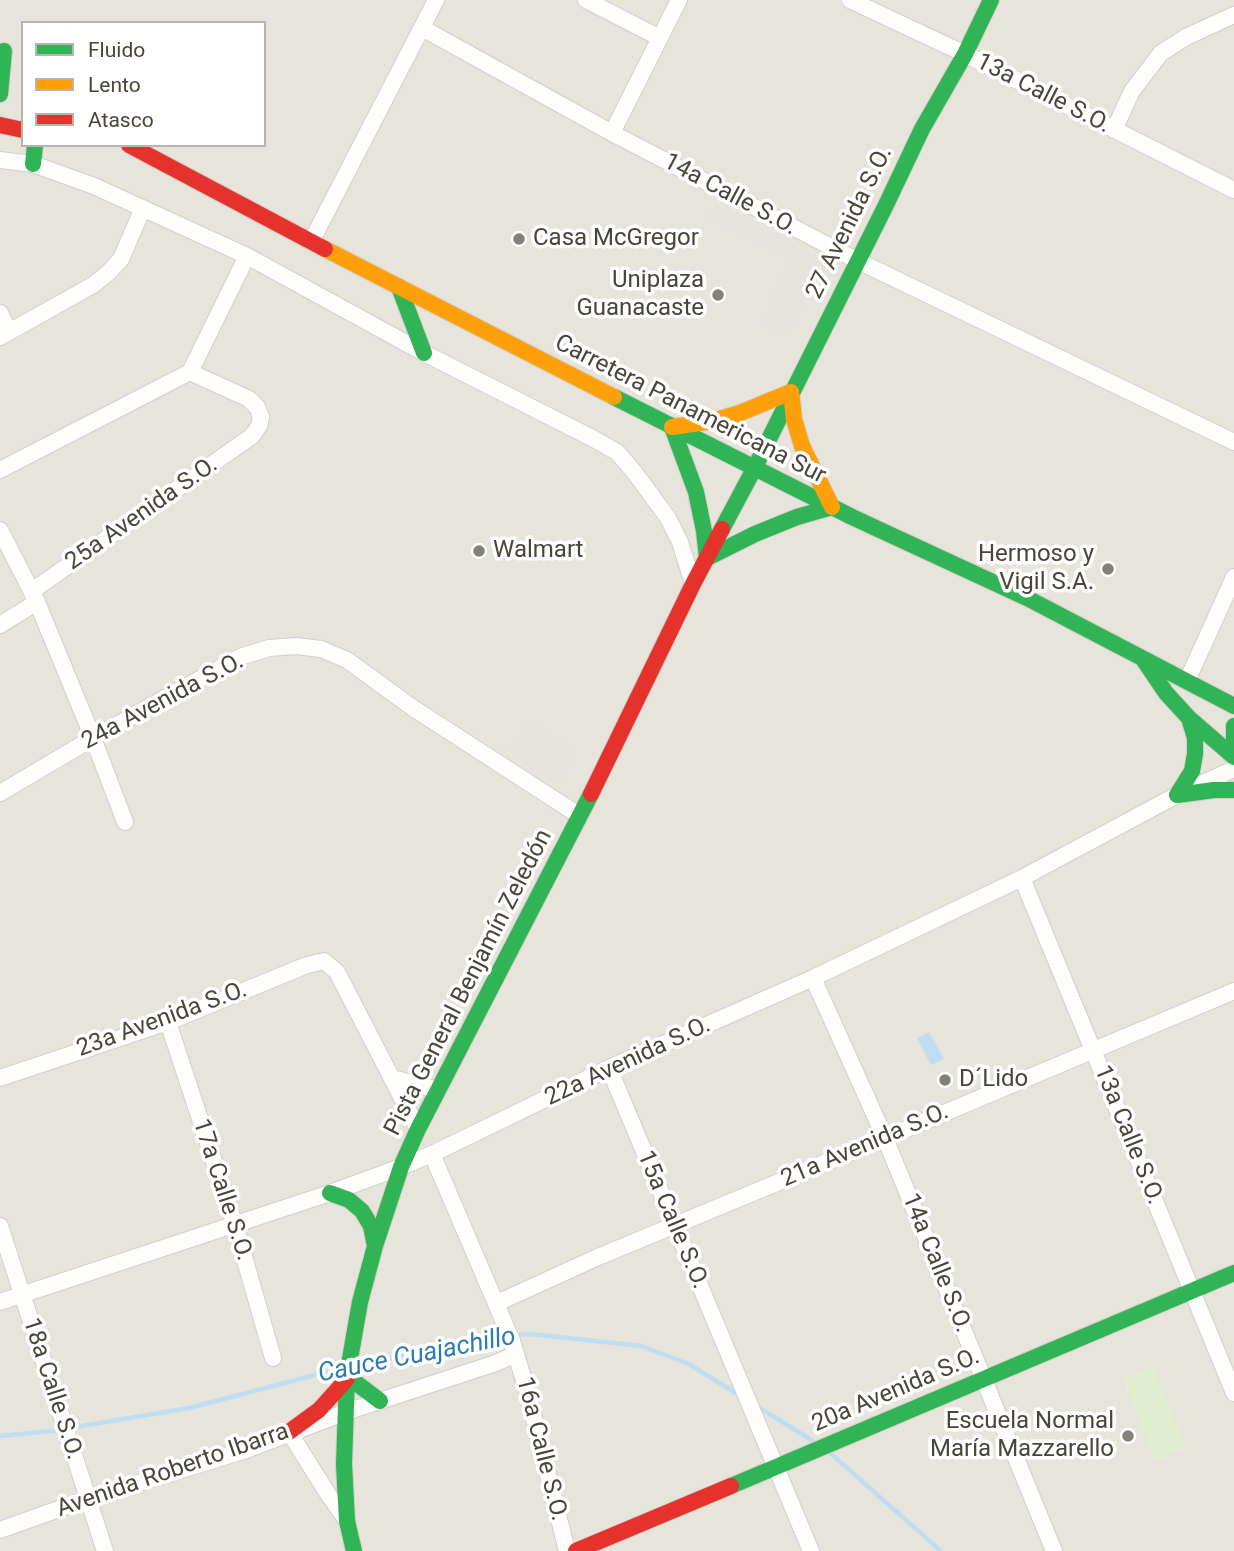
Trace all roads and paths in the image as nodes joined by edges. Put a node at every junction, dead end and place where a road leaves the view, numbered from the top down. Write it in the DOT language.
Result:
graph roads {
  1 [pos="436,0"];
  2 [pos="586,0"];
  3 [pos="679,0"];
  4 [pos="850,0"];
  5 [pos="991,0"];
  6 [pos="1234,15"];
  7 [pos="422,28"];
  8 [pos="660,38"];
  9 [pos="2,49"];
  10 [pos="965,54"];
  11 [pos="10,71"];
  12 [pos="0,94"];
  13 [pos="0,125"];
  14 [pos="21,130"];
  15 [pos="1114,130"];
  16 [pos="612,133"];
  17 [pos="34,147"];
  18 [pos="133,147"];
  19 [pos="0,160"];
  20 [pos="33,164"];
  21 [pos="1234,190"];
  22 [pos="143,208"];
  23 [pos="311,242"];
  24 [pos="247,257"];
  25 [pos="858,261"];
  26 [pos="399,287"];
  27 [pos="0,313"];
  28 [pos="5,334"];
  29 [pos="425,353"];
  30 [pos="190,372"];
  31 [pos="791,392"];
  32 [pos="672,426"];
  33 [pos="1234,442"];
  34 [pos="754,469"];
  35 [pos="0,470"];
  36 [pos="832,507"];
  37 [pos="0,530"];
  38 [pos="707,558"];
  39 [pos="1234,577"];
  40 [pos="693,584"];
  41 [pos="34,597"];
  42 [pos="0,625"];
  43 [pos="1143,659"];
  44 [pos="1187,681"];
  45 [pos="1234,706"];
  46 [pos="1189,718"];
  47 [pos="1234,726"];
  48 [pos="93,738"];
  49 [pos="1234,741"];
  50 [pos="1234,757"];
  51 [pos="1234,769"];
  52 [pos="1234,790"];
  53 [pos="0,793"];
  54 [pos="1177,795"];
  55 [pos="580,816"];
  56 [pos="125,822"];
  57 [pos="1022,878"];
  58 [pos="813,978"];
  59 [pos="1234,991"];
  60 [pos="168,1022"];
  61 [pos="1092,1050"];
  62 [pos="609,1068"];
  63 [pos="0,1078"];
  64 [pos="392,1078"];
  65 [pos="438,1090"];
  66 [pos="418,1129"];
  67 [pos="885,1138"];
  68 [pos="432,1154"];
  69 [pos="401,1167"];
  70 [pos="330,1194"];
  71 [pos="235,1225"];
  72 [pos="674,1225"];
  73 [pos="0,1226"];
  74 [pos="375,1246"];
  75 [pos="1234,1273"];
  76 [pos="1192,1291"];
  77 [pos="22,1295"];
  78 [pos="0,1302"];
  79 [pos="497,1303"];
  80 [pos="514,1347"];
  81 [pos="273,1358"];
  82 [pos="347,1376"];
  83 [pos="983,1378"];
  84 [pos="1234,1393"];
  85 [pos="380,1401"];
  86 [pos="346,1412"];
  87 [pos="289,1432"];
  88 [pos="776,1466"];
  89 [pos="87,1499"];
  90 [pos="347,1521"];
  91 [pos="0,1530"];
  92 [pos="104,1551"];
  93 [pos="354,1551"];
  94 [pos="567,1551"];
  95 [pos="576,1551"];
  96 [pos="811,1551"];
  97 [pos="1054,1551"];
  1 -- 7 [label="street"];
  2 -- 8 [label="street"];
  3 -- 8 [label="street"];
  4 -- 10 [label="street, 13a Calle S.O."];
  5 -- 10 [label="main road, 27 Avenida S.O."];
  6 -- 15 [label="street"];
  7 -- 16 [label="street, 14a Calle S.O."];
  7 -- 23 [label="street"];
  8 -- 16 [label="street"];
  9 -- 11 [label="main road"];
  10 -- 15 [label="street, 13a Calle S.O."];
  10 -- 25 [label="main road, 27 Avenida S.O."];
  11 -- 12 [label="main road"];
  13 -- 14 [label="main road"];
  15 -- 21 [label="street, 13a Calle S.O."];
  16 -- 25 [label="street, 14a Calle S.O."];
  17 -- 20 [label="main road"];
  18 -- 23 [label="main road, Carretera Panamericana Sur"];
  19 -- 20 [label="street"];
  20 -- 22 [label="street"];
  22 -- 24 [label="street"];
  22 -- 28 [label="street"];
  23 -- 26 [label="main road, Carretera Panamericana Sur"];
  24 -- 29 [label="street"];
  24 -- 30 [label="street"];
  25 -- 31 [label="main road, 27 Avenida S.O."];
  25 -- 33 [label="street, 14a Calle S.O."];
  26 -- 29 [label="main road"];
  26 -- 32 [label="main road, Carretera Panamericana Sur"];
  27 -- 28 [label="street"];
  29 -- 40 [label="street"];
  30 -- 35 [label="street"];
  30 -- 41 [label="street, 25a Avenida S.O."];
  31 -- 32 [label="main road"];
  31 -- 34 [label="main road, 27 Avenida S.O."];
  31 -- 36 [label="main road"];
  32 -- 34 [label="main road, Carretera Panamericana Sur"];
  32 -- 38 [label="main road"];
  34 -- 36 [label="main road, Carretera Panamericana Sur"];
  34 -- 38 [label="main road, Pista General Benjamín Zeledón"];
  36 -- 38 [label="main road"];
  36 -- 43 [label="main road, Carretera Panamericana Sur"];
  37 -- 41 [label="street"];
  38 -- 40 [label="main road, Pista General Benjamín Zeledón"];
  39 -- 44 [label="street"];
  40 -- 55 [label="main road, Pista General Benjamín Zeledón"];
  41 -- 42 [label="street, 25a Avenida S.O."];
  41 -- 48 [label="street"];
  43 -- 44 [label="main road, Carretera Panamericana Sur"];
  43 -- 46 [label="main road"];
  44 -- 45 [label="main road, Carretera Panamericana Sur"];
  46 -- 50 [label="main road"];
  46 -- 54 [label="main road"];
  47 -- 49 [label="main road"];
  48 -- 53 [label="street, 24a Avenida S.O."];
  48 -- 55 [label="street, 24a Avenida S.O."];
  48 -- 56 [label="street"];
  51 -- 54 [label="street, 22a Avenida S.O."];
  52 -- 54 [label="main road"];
  54 -- 57 [label="street, 22a Avenida S.O."];
  55 -- 65 [label="main road, Pista General Benjamín Zeledón"];
  57 -- 58 [label="street, 22a Avenida S.O."];
  57 -- 61 [label="street, 13a Calle S.O."];
  58 -- 62 [label="street, 22a Avenida S.O."];
  58 -- 67 [label="street, 14a Calle S.O."];
  59 -- 61 [label="street, 21a Avenida S.O."];
  60 -- 63 [label="street, 23a Avenida S.O."];
  60 -- 64 [label="street, 23a Avenida S.O."];
  60 -- 71 [label="street, 17a Calle S.O."];
  61 -- 67 [label="street, 21a Avenida S.O."];
  61 -- 76 [label="street, 13a Calle S.O."];
  62 -- 68 [label="street, 22a Avenida S.O."];
  62 -- 72 [label="street, 15a Calle S.O."];
  64 -- 65 [label="street"];
  64 -- 66 [label="street"];
  65 -- 66 [label="main road, Pista General Benjamín Zeledón"];
  66 -- 69 [label="main road, Pista General Benjamín Zeledón"];
  67 -- 72 [label="street, 21a Avenida S.O."];
  67 -- 83 [label="street, 14a Calle S.O."];
  68 -- 69 [label="street, 22a Avenida S.O."];
  68 -- 79 [label="street, 16a Calle S.O."];
  69 -- 70 [label="street, 22a Avenida S.O."];
  69 -- 74 [label="main road, Pista General Benjamín Zeledón"];
  70 -- 71 [label="street, 22a Avenida S.O."];
  70 -- 74 [label="main road"];
  71 -- 77 [label="street, 22a Avenida S.O."];
  71 -- 81 [label="street, 17a Calle S.O."];
  72 -- 79 [label="street, 21a Avenida S.O."];
  72 -- 88 [label="street, 15a Calle S.O."];
  73 -- 77 [label="street, 18a Calle S.O."];
  74 -- 82 [label="main road, Pista General Benjamín Zeledón"];
  75 -- 76 [label="main road, 20a Avenida S.O."];
  76 -- 83 [label="main road, 20a Avenida S.O."];
  76 -- 84 [label="street, 13a Calle S.O."];
  77 -- 78 [label="street, 22a Avenida S.O."];
  77 -- 89 [label="street, 18a Calle S.O."];
  79 -- 80 [label="street, 16a Calle S.O."];
  80 -- 85 [label="street"];
  80 -- 94 [label="street, 16a Calle S.O."];
  82 -- 85 [label="main road"];
  82 -- 86 [label="main road, Pista General Benjamín Zeledón"];
  82 -- 87 [label="main road"];
  83 -- 88 [label="main road, 20a Avenida S.O."];
  83 -- 97 [label="street, 14a Calle S.O."];
  85 -- 86 [label="street"];
  86 -- 87 [label="street, Avenida Roberto Ibarra"];
  86 -- 90 [label="main road, Pista General Benjamín Zeledón"];
  87 -- 89 [label="street, Avenida Roberto Ibarra"];
  87 -- 90 [label="street"];
  88 -- 95 [label="main road, 20a Avenida S.O."];
  88 -- 96 [label="street"];
  89 -- 91 [label="street, Avenida Roberto Ibarra"];
  89 -- 92 [label="street, 18a Calle S.O."];
  90 -- 93 [label="main road, Pista General Benjamín Zeledón"];
}
